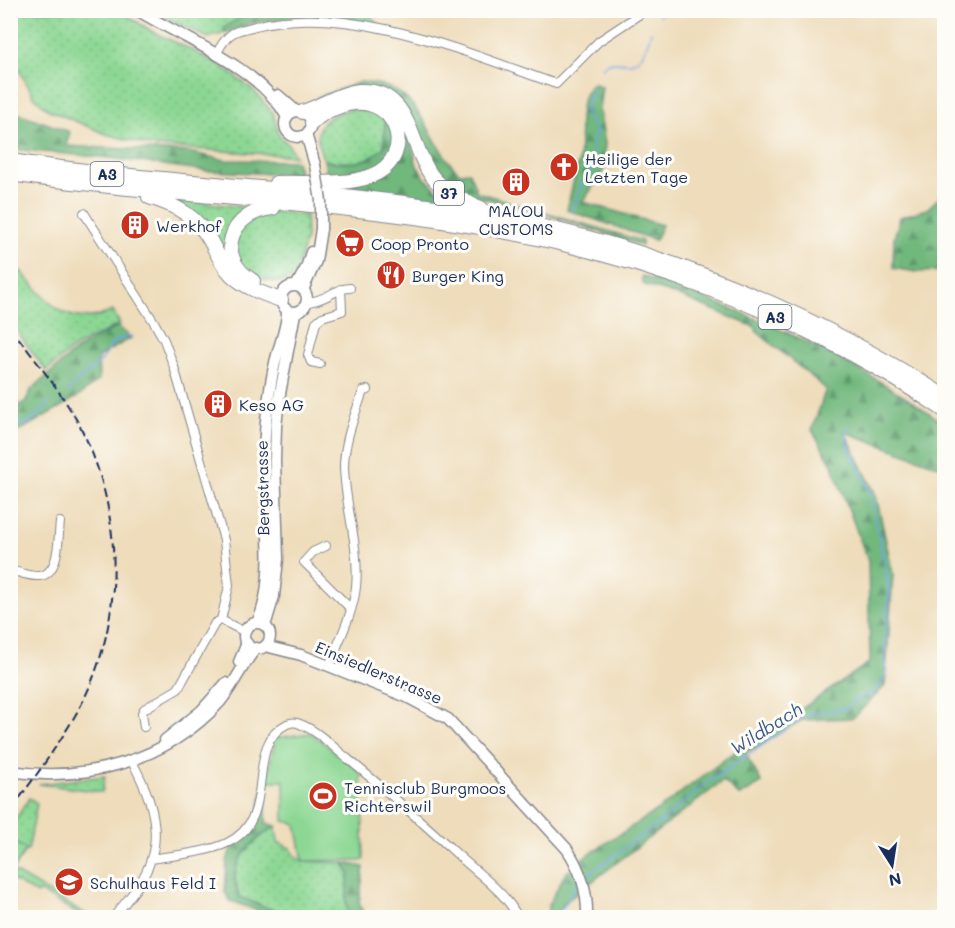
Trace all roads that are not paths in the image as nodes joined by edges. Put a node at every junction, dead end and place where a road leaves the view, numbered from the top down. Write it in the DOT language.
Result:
graph roads {
  1 [pos="136,10"];
  2 [pos="624,10"];
  3 [pos="642,12"];
  4 [pos="217,54"];
  5 [pos="295,113"];
  6 [pos="305,132"];
  7 [pos="10,161"];
  8 [pos="10,174"];
  9 [pos="204,184"];
  10 [pos="121,189"];
  11 [pos="303,205"];
  12 [pos="84,213"];
  13 [pos="546,227"];
  14 [pos="350,288"];
  15 [pos="340,289"];
  16 [pos="291,298"];
  17 [pos="307,302"];
  18 [pos="320,364"];
  19 [pos="368,390"];
  20 [pos="945,396"];
  21 [pos="945,410"];
  22 [pos="60,522"];
  23 [pos="326,546"];
  24 [pos="10,570"];
  25 [pos="351,609"];
  26 [pos="221,620"];
  27 [pos="264,628"];
  28 [pos="253,642"];
  29 [pos="301,655"];
  30 [pos="329,666"];
  31 [pos="144,728"];
  32 [pos="131,760"];
  33 [pos="10,771"];
  34 [pos="151,859"];
  35 [pos="113,918"];
  36 [pos="518,918"];
  37 [pos="587,918"];
  1 -- 4 [label="main road, Bergstrasse"];
  2 -- 3 [label="street"];
  3 -- 4 [label="street"];
  4 -- 5 [label="main road, Bergstrasse"];
  5 -- 6 [label="main road, Bergstrasse"];
  5 -- 6 [label="main road, Bergstrasse"];
  5 -- 13 [label="highway, 37"];
  6 -- 9 [label="highway"];
  6 -- 16 [label="main road, Bergstrasse, bridge"];
  7 -- 9 [label="highway, A3"];
  8 -- 10 [label="highway, A3"];
  9 -- 13 [label="highway, A3"];
  10 -- 11 [label="highway, A3"];
  10 -- 16 [label="highway"];
  11 -- 16 [label="highway"];
  11 -- 21 [label="highway, A3"];
  12 -- 26 [label="street"];
  13 -- 20 [label="highway, A3"];
  14 -- 15 [label="street"];
  15 -- 17 [label="street"];
  15 -- 18 [label="street"];
  16 -- 17 [label="main road"];
  16 -- 27 [label="main road, Bergstrasse"];
  19 -- 25 [label="street"];
  22 -- 24 [label="street"];
  23 -- 25 [label="street"];
  25 -- 30 [label="street"];
  26 -- 28 [label="street"];
  26 -- 31 [label="street"];
  27 -- 28 [label="main road, Bergstrasse"];
  27 -- 28 [label="main road, Bergstrasse"];
  27 -- 29 [label="main road, Einsiedlerstrasse"];
  28 -- 29 [label="main road, Einsiedlerstrasse"];
  28 -- 32 [label="main road, Bergstrasse"];
  29 -- 30 [label="main road, Einsiedlerstrasse"];
  30 -- 37 [label="main road, Einsiedlerstrasse"];
  32 -- 33 [label="main road, Bergstrasse"];
  32 -- 34 [label="street"];
  34 -- 35 [label="street"];
  34 -- 36 [label="street"];
}
